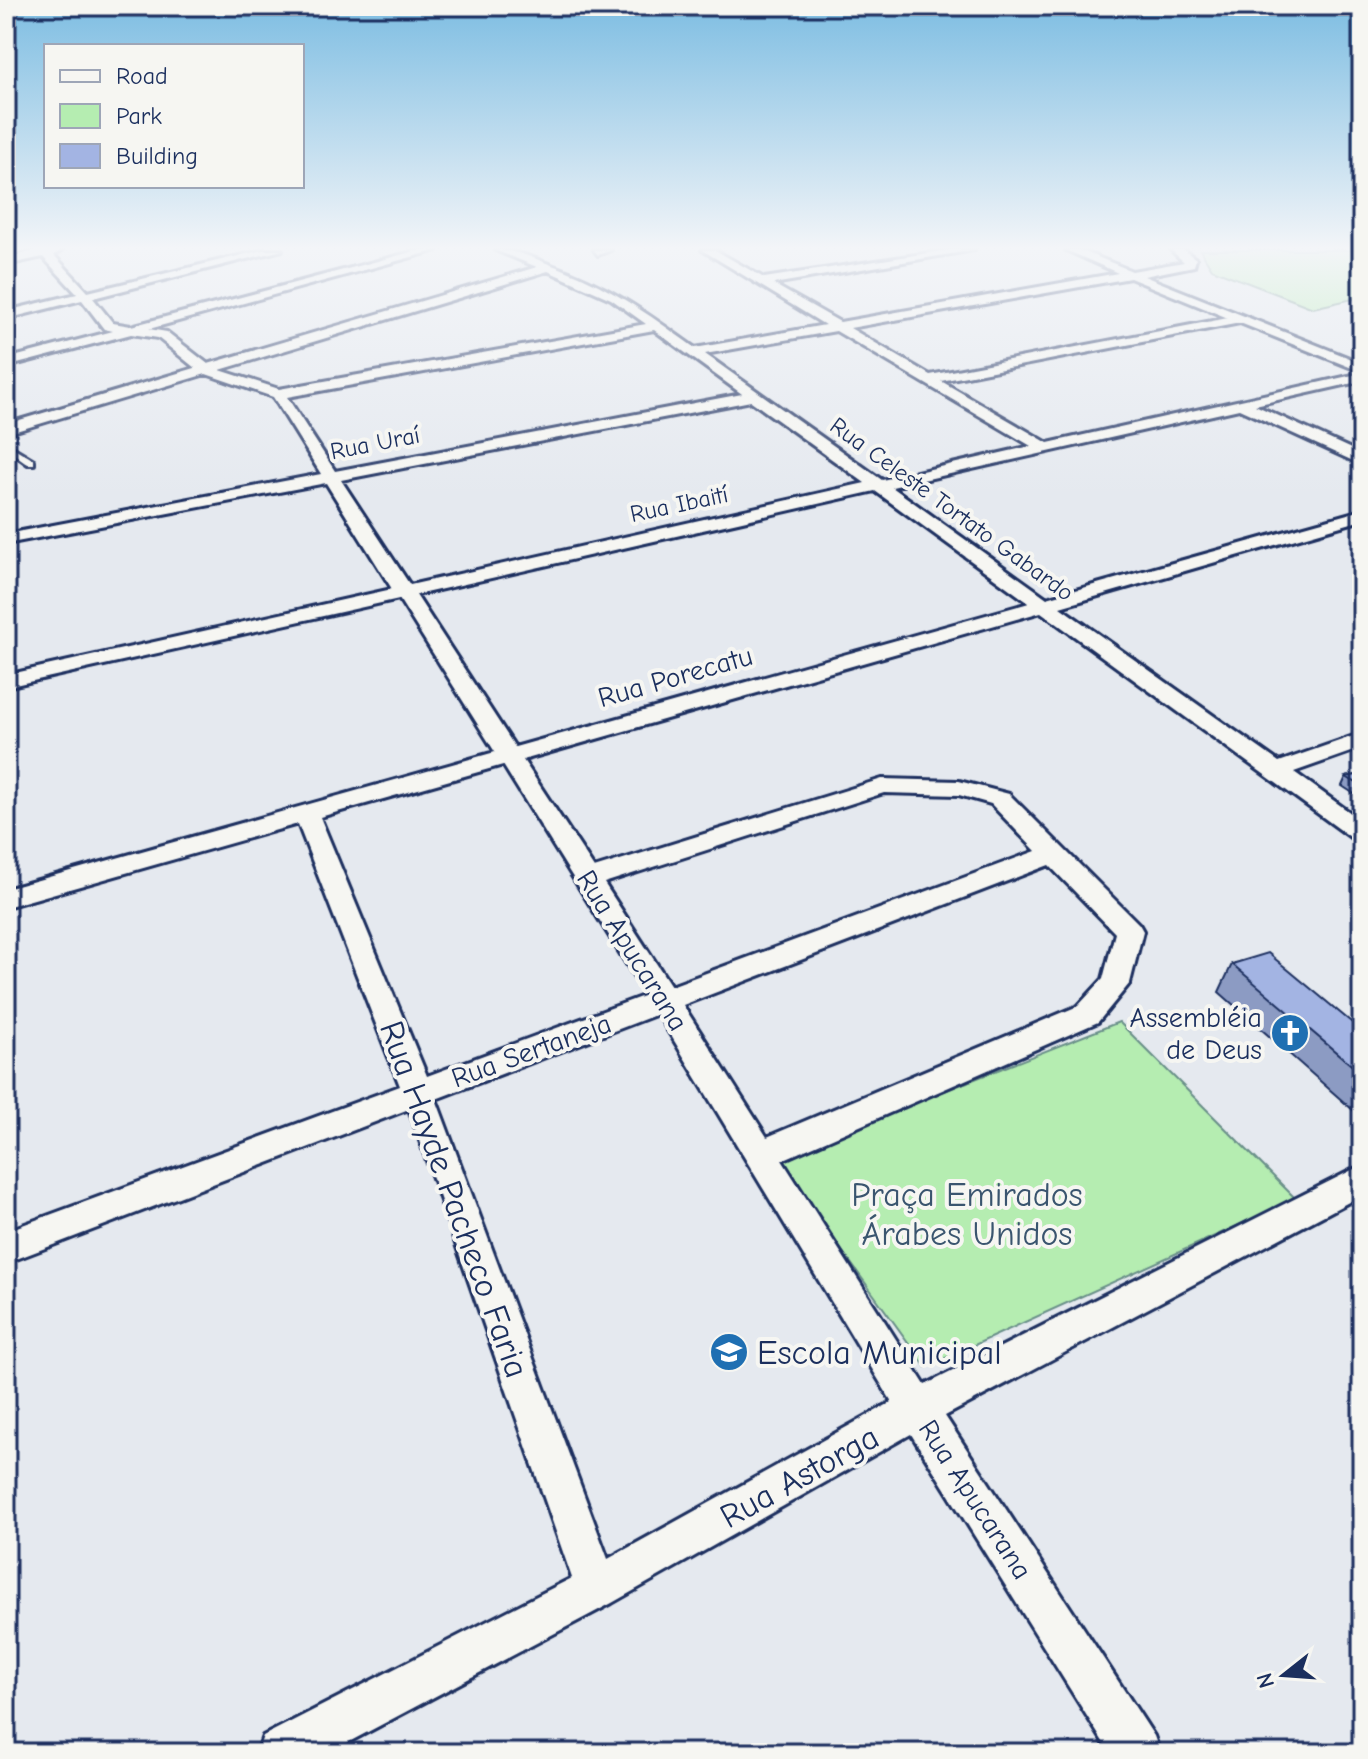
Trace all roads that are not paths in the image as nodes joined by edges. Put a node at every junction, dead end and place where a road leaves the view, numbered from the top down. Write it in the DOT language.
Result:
graph roads {
  1 [pos="121,332"];
  2 [pos="143,332"];
  3 [pos="329,332"];
  4 [pos="623,332"];
  5 [pos="665,332"];
  6 [pos="806,332"];
  7 [pos="850,332"];
  8 [pos="1174,332"];
  9 [pos="1274,332"];
  10 [pos="693,352"];
  11 [pos="6,363"];
  12 [pos="1362,368"];
  13 [pos="205,369"];
  14 [pos="1362,377"];
  15 [pos="926,380"];
  16 [pos="278,394"];
  17 [pos="754,396"];
  18 [pos="1242,405"];
  19 [pos="6,429"];
  20 [pos="6,445"];
  21 [pos="1047,449"];
  22 [pos="1362,460"];
  23 [pos="31,462"];
  24 [pos="333,475"];
  25 [pos="878,485"];
  26 [pos="1362,515"];
  27 [pos="6,539"];
  28 [pos="405,589"];
  29 [pos="1043,604"];
  30 [pos="6,681"];
  31 [pos="1362,740"];
  32 [pos="509,754"];
  33 [pos="1275,771"];
  34 [pos="306,812"];
  35 [pos="1362,833"];
  36 [pos="1056,853"];
  37 [pos="588,879"];
  38 [pos="6,898"];
  39 [pos="666,1002"];
  40 [pos="418,1091"];
  41 [pos="762,1154"];
  42 [pos="1362,1179"];
  43 [pos="6,1247"];
  44 [pos="918,1409"];
  45 [pos="597,1588"];
  46 [pos="280,1753"];
  47 [pos="1137,1753"];
  1 -- 11 [label="street"];
  2 -- 13 [label="street"];
  3 -- 13 [label="street"];
  4 -- 16 [label="street"];
  5 -- 10 [label="street, Rua Celeste Tortato Gabardo"];
  6 -- 10 [label="street"];
  7 -- 15 [label="street"];
  8 -- 15 [label="street"];
  9 -- 12 [label="street"];
  10 -- 17 [label="street, Rua Celeste Tortato Gabardo"];
  13 -- 16 [label="street"];
  13 -- 19 [label="street"];
  14 -- 18 [label="street, Rua Ibaití"];
  15 -- 21 [label="street"];
  16 -- 24 [label="street, Rua Apucarana"];
  17 -- 24 [label="street, Rua Uraí"];
  17 -- 25 [label="street, Rua Celeste Tortato Gabardo"];
  18 -- 21 [label="street, Rua Ibaití"];
  18 -- 22 [label="street"];
  20 -- 23 [label="lane"];
  21 -- 25 [label="street, Rua Ibaití"];
  24 -- 27 [label="street, Rua Uraí"];
  24 -- 28 [label="street, Rua Apucarana"];
  25 -- 28 [label="street, Rua Ibaití"];
  25 -- 29 [label="street, Rua Celeste Tortato Gabardo"];
  26 -- 29 [label="street, Rua Porecatu"];
  28 -- 30 [label="street, Rua Ibaití"];
  28 -- 32 [label="street, Rua Apucarana"];
  29 -- 32 [label="street, Rua Porecatu"];
  29 -- 33 [label="street, Rua Celeste Tortato Gabardo"];
  31 -- 33 [label="street"];
  32 -- 34 [label="street, Rua Porecatu"];
  32 -- 37 [label="street, Rua Apucarana"];
  33 -- 35 [label="street, Rua Celeste Tortato Gabardo"];
  34 -- 38 [label="street, Rua Porecatu"];
  34 -- 40 [label="street, Rua Hayde Pacheco Faria"];
  36 -- 37 [label="street"];
  36 -- 39 [label="street, Rua Sertaneja"];
  36 -- 41 [label="street"];
  37 -- 39 [label="street, Rua Apucarana"];
  39 -- 40 [label="street, Rua Sertaneja"];
  39 -- 41 [label="street, Rua Apucarana"];
  40 -- 43 [label="street, Rua Sertaneja"];
  40 -- 45 [label="street, Rua Hayde Pacheco Faria"];
  41 -- 44 [label="street, Rua Apucarana"];
  42 -- 44 [label="street, Rua Astorga"];
  44 -- 45 [label="street, Rua Astorga"];
  44 -- 47 [label="street, Rua Apucarana"];
  45 -- 46 [label="street, Rua Astorga"];
}
